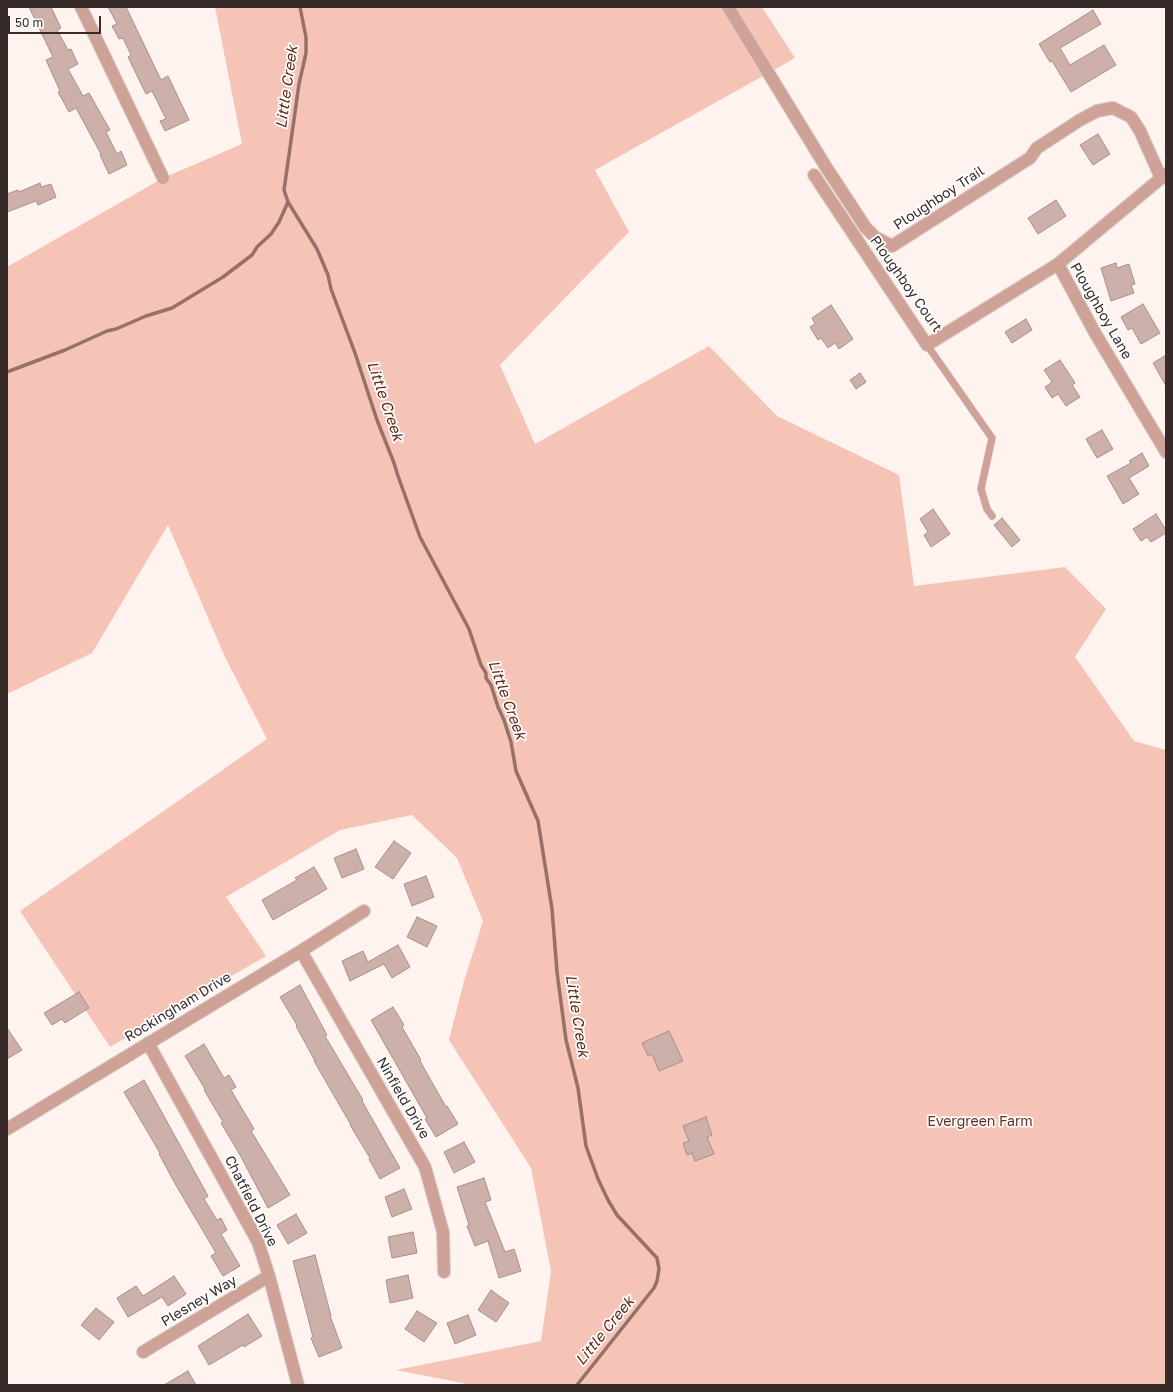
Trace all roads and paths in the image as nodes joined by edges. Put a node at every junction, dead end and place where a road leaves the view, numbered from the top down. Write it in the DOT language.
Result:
graph roads {
  1 [pos="81,7"];
  2 [pos="728,7"];
  3 [pos="814,174"];
  4 [pos="1164,176"];
  5 [pos="163,178"];
  6 [pos="1058,264"];
  7 [pos="927,345"];
  8 [pos="1166,452"];
  9 [pos="992,516"];
  10 [pos="364,911"];
  11 [pos="301,951"];
  12 [pos="148,1043"];
  13 [pos="7,1130"];
  14 [pos="444,1272"];
  15 [pos="269,1276"];
  16 [pos="143,1352"];
  17 [pos="298,1385"];
  1 -- 5 [label="street"];
  2 -- 4 [label="street, Ploughboy Trail"];
  3 -- 7 [label="street, Ploughboy Court"];
  4 -- 6 [label="street, Ploughboy Lane"];
  6 -- 7 [label="street, Ploughboy Court"];
  6 -- 8 [label="street, Ploughboy Lane"];
  7 -- 9 [label="lane"];
  10 -- 11 [label="street, Rockingham Drive"];
  11 -- 12 [label="street, Rockingham Drive"];
  11 -- 14 [label="street, Ninfield Drive"];
  12 -- 13 [label="street, Rockingham Drive"];
  12 -- 15 [label="street, Chatfield Drive"];
  15 -- 16 [label="street, Plesney Way"];
  15 -- 17 [label="street, Chatfield Drive"];
}
